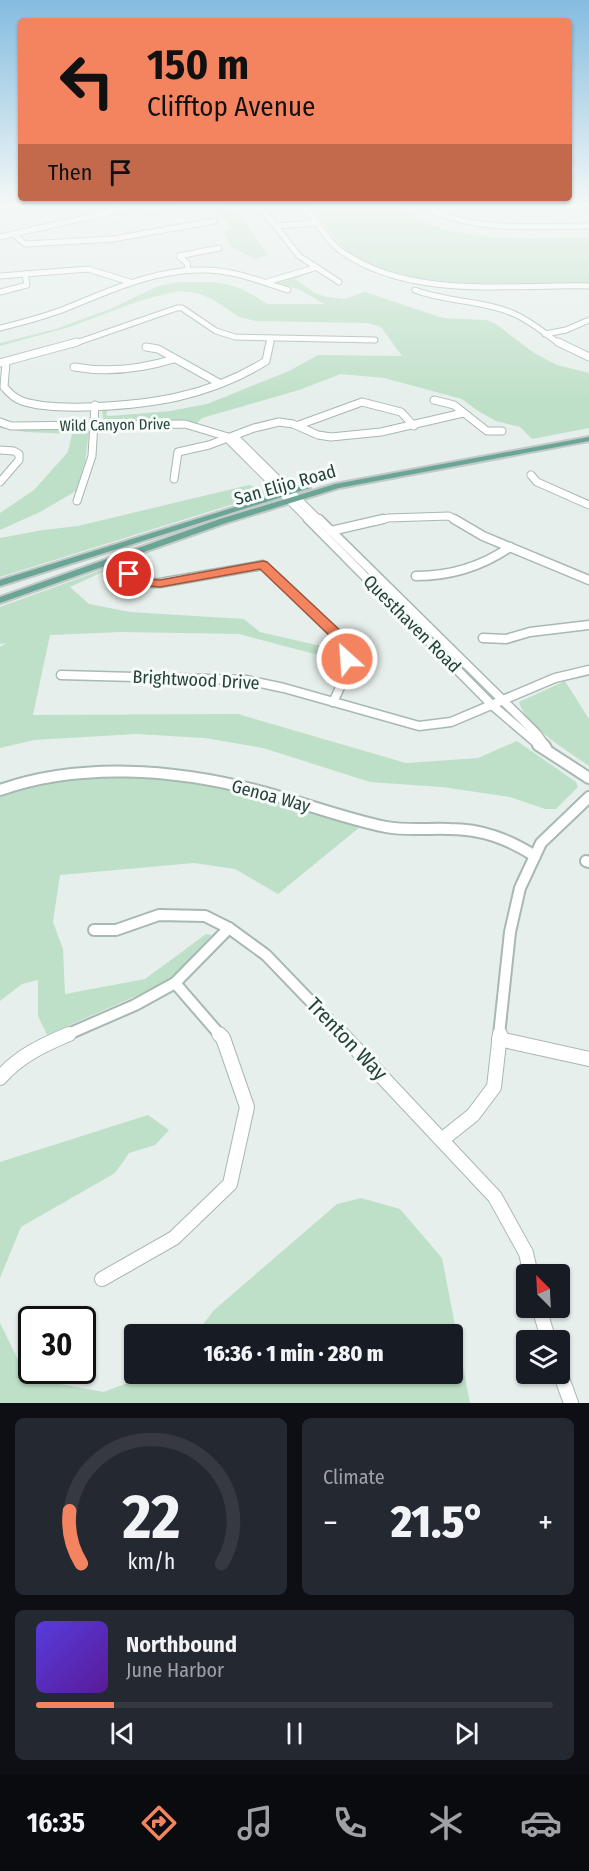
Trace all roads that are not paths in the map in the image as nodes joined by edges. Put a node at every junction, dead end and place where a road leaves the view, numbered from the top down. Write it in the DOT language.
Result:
graph roads {
  1 [pos="69,270"];
  2 [pos="93,270"];
  3 [pos="185,270"];
  4 [pos="199,270"];
  5 [pos="306,270"];
  6 [pos="318,270"];
  7 [pos="383,270"];
  8 [pos="25,274"];
  9 [pos="0,276"];
  10 [pos="130,282"];
  11 [pos="267,282"];
  12 [pos="339,282"];
  13 [pos="589,285"];
  14 [pos="288,290"];
  15 [pos="415,290"];
  16 [pos="0,292"];
  17 [pos="589,320"];
  18 [pos="0,328"];
  19 [pos="544,334"];
  20 [pos="271,339"];
  21 [pos="375,340"];
  22 [pos="146,347"];
  23 [pos="589,357"];
  24 [pos="174,358"];
  25 [pos="3,362"];
  26 [pos="74,367"];
  27 [pos="219,383"];
  28 [pos="434,400"];
  29 [pos="95,405"];
  30 [pos="463,413"];
  31 [pos="0,422"];
  32 [pos="299,425"];
  33 [pos="94,426"];
  34 [pos="414,426"];
  35 [pos="502,431"];
  36 [pos="589,433"];
  37 [pos="228,439"];
  38 [pos="589,439"];
  39 [pos="0,450"];
  40 [pos="531,475"];
  41 [pos="174,479"];
  42 [pos="0,483"];
  43 [pos="290,496"];
  44 [pos="77,501"];
  45 [pos="589,505"];
  46 [pos="331,531"];
  47 [pos="510,547"];
  48 [pos="129,574"];
  49 [pos="416,576"];
  50 [pos="589,580"];
  51 [pos="0,583"];
  52 [pos="0,600"];
  53 [pos="589,625"];
  54 [pos="483,638"];
  55 [pos="589,670"];
  56 [pos="61,675"];
  57 [pos="333,702"];
  58 [pos="497,703"];
  59 [pos="589,778"];
  60 [pos="0,790"];
  61 [pos="589,797"];
  62 [pos="536,856"];
  63 [pos="229,928"];
  64 [pos="94,930"];
  65 [pos="176,983"];
  66 [pos="499,1039"];
  67 [pos="589,1059"];
  68 [pos="0,1078"];
  69 [pos="443,1139"];
  70 [pos="528,1264"];
  71 [pos="102,1279"];
  72 [pos="564,1384"];
  73 [pos="571,1403"];
  1 -- 8 [label="street"];
  2 -- 10 [label="street"];
  3 -- 10 [label="street"];
  4 -- 11 [label="street"];
  5 -- 11 [label="street"];
  6 -- 12 [label="street"];
  7 -- 13 [label="street"];
  8 -- 9 [label="street"];
  8 -- 16 [label="street"];
  10 -- 18 [label="street"];
  11 -- 14 [label="street"];
  15 -- 19 [label="street"];
  17 -- 19 [label="street"];
  19 -- 23 [label="street"];
  20 -- 21 [label="street"];
  20 -- 25 [label="street"];
  20 -- 27 [label="street"];
  22 -- 24 [label="street"];
  24 -- 26 [label="street"];
  24 -- 27 [label="street"];
  25 -- 29 [label="street"];
  27 -- 29 [label="street"];
  28 -- 30 [label="street"];
  29 -- 33 [label="street"];
  30 -- 34 [label="street"];
  30 -- 35 [label="street"];
  31 -- 33 [label="street, Wild Canyon Drive"];
  32 -- 34 [label="street"];
  32 -- 34 [label="street"];
  32 -- 37 [label="street"];
  33 -- 37 [label="street, Wild Canyon Drive"];
  33 -- 44 [label="street"];
  36 -- 43 [label="main road, San Elijo Road"];
  37 -- 41 [label="street"];
  37 -- 43 [label="street, Wild Canyon Drive"];
  38 -- 43 [label="main road, San Elijo Road"];
  39 -- 42 [label="street"];
  40 -- 45 [label="street"];
  43 -- 46 [label="street, Questhaven Road"];
  43 -- 51 [label="main road, San Elijo Road"];
  43 -- 52 [label="main road, San Elijo Road"];
  43 -- 58 [label="street, Questhaven Road"];
  46 -- 47 [label="street"];
  46 -- 58 [label="street, Questhaven Road"];
  47 -- 49 [label="street"];
  47 -- 50 [label="street"];
  48 -- 57 [label="street"];
  53 -- 54 [label="street"];
  55 -- 58 [label="street, Brightwood Drive"];
  56 -- 57 [label="street, Brightwood Drive"];
  57 -- 58 [label="street, Brightwood Drive"];
  58 -- 59 [label="street, Questhaven Road"];
  60 -- 62 [label="street, Genoa Way"];
  61 -- 62 [label="street"];
  62 -- 66 [label="street"];
  63 -- 64 [label="street, Trenton Way"];
  63 -- 65 [label="street"];
  63 -- 69 [label="street, Trenton Way"];
  65 -- 68 [label="street"];
  65 -- 71 [label="street"];
  66 -- 67 [label="street"];
  66 -- 69 [label="street"];
  69 -- 70 [label="street, Trenton Way"];
  72 -- 73 [label="street"];
}
